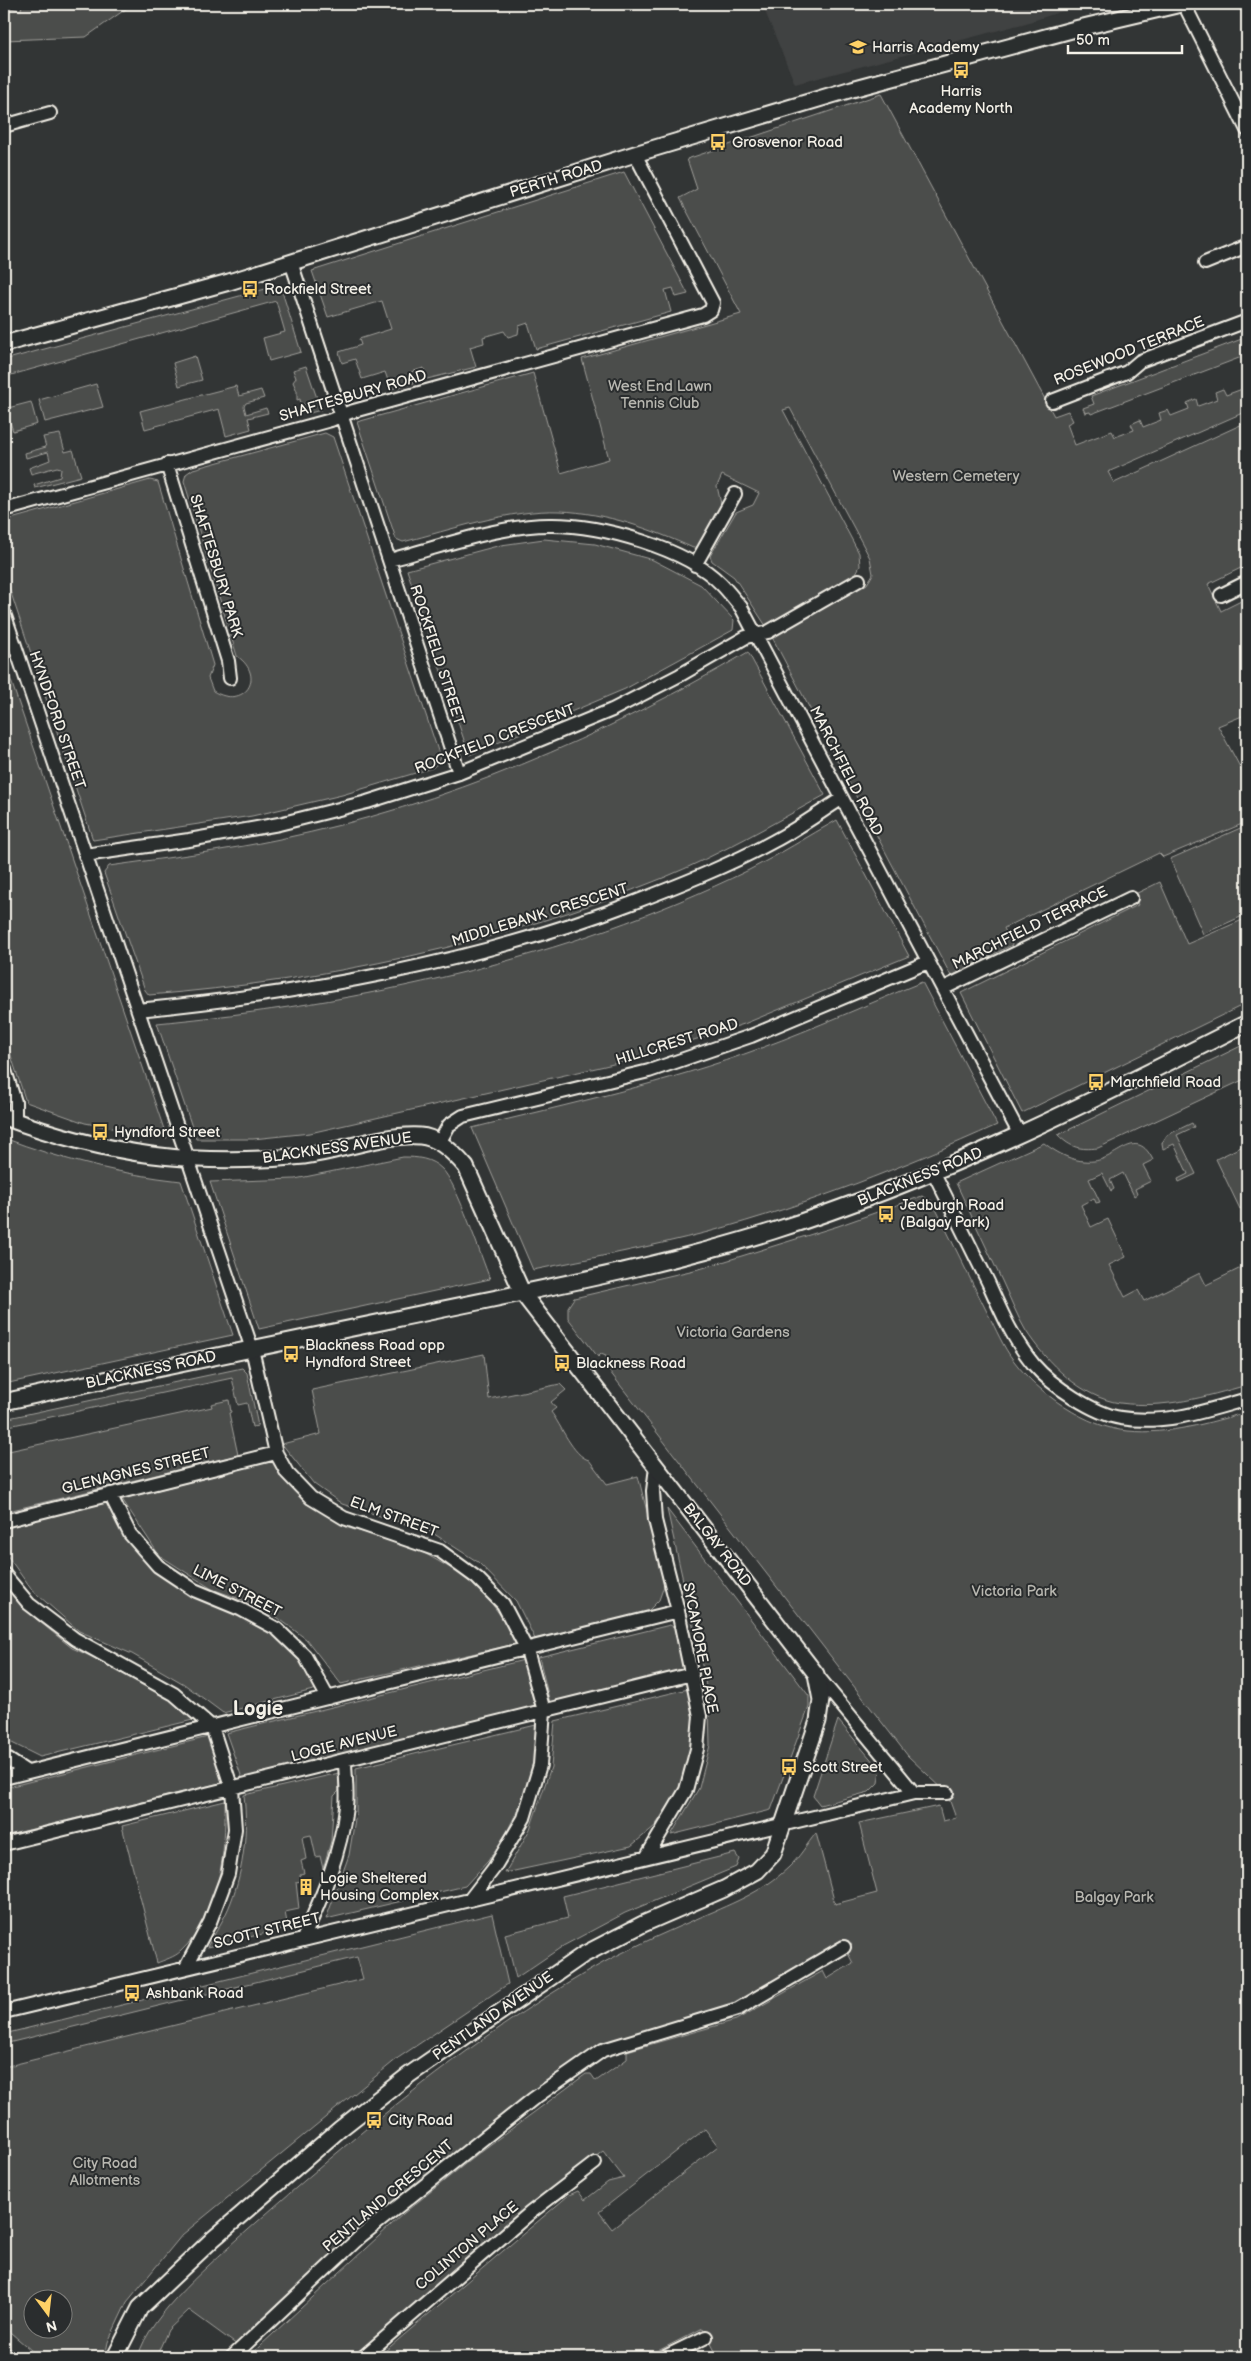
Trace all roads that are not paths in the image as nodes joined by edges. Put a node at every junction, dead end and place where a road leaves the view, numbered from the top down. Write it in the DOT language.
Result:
graph roads {
  1 [pos="1183,4"];
  2 [pos="50,114"];
  3 [pos="4,126"];
  4 [pos="1247,130"];
  5 [pos="635,154"];
  6 [pos="1247,246"];
  7 [pos="290,262"];
  8 [pos="1205,263"];
  9 [pos="1247,321"];
  10 [pos="4,344"];
  11 [pos="1052,401"];
  12 [pos="340,416"];
  13 [pos="167,464"];
  14 [pos="735,494"];
  15 [pos="4,510"];
  16 [pos="389,560"];
  17 [pos="695,565"];
  18 [pos="859,580"];
  19 [pos="1247,582"];
  20 [pos="1221,595"];
  21 [pos="4,613"];
  22 [pos="756,635"];
  23 [pos="9,646"];
  24 [pos="230,678"];
  25 [pos="459,774"];
  26 [pos="841,799"];
  27 [pos="85,854"];
  28 [pos="1131,898"];
  29 [pos="928,962"];
  30 [pos="944,988"];
  31 [pos="138,1010"];
  32 [pos="1247,1023"];
  33 [pos="4,1067"];
  34 [pos="10,1119"];
  35 [pos="1020,1135"];
  36 [pos="440,1144"];
  37 [pos="189,1160"];
  38 [pos="934,1173"];
  39 [pos="523,1294"];
  40 [pos="252,1349"];
  41 [pos="1247,1398"];
  42 [pos="4,1402"];
  43 [pos="276,1452"];
  44 [pos="656,1467"];
  45 [pos="110,1494"];
  46 [pos="4,1520"];
  47 [pos="4,1574"];
  48 [pos="678,1611"];
  49 [pos="527,1650"];
  50 [pos="692,1674"];
  51 [pos="816,1674"];
  52 [pos="328,1698"];
  53 [pos="544,1711"];
  54 [pos="212,1727"];
  55 [pos="4,1757"];
  56 [pos="345,1760"];
  57 [pos="27,1772"];
  58 [pos="4,1778"];
  59 [pos="232,1789"];
  60 [pos="914,1793"];
  61 [pos="947,1793"];
  62 [pos="784,1825"];
  63 [pos="4,1844"];
  64 [pos="647,1856"];
  65 [pos="471,1898"];
  66 [pos="303,1939"];
  67 [pos="844,1947"];
  68 [pos="186,1967"];
  69 [pos="4,2012"];
  70 [pos="595,2163"];
  71 [pos="706,2337"];
  72 [pos="115,2357"];
  73 [pos="232,2357"];
  74 [pos="363,2357"];
  75 [pos="665,2357"];
  1 -- 4 [label="street"];
  1 -- 5 [label="street, PERTH ROAD"];
  2 -- 3 [label="street"];
  5 -- 7 [label="street, PERTH ROAD"];
  5 -- 12 [label="street, SHAFTESBURY ROAD"];
  6 -- 8 [label="street"];
  7 -- 10 [label="street, PERTH ROAD"];
  7 -- 12 [label="street, ROCKFIELD STREET"];
  9 -- 11 [label="street, ROSEWOOD TERRACE"];
  12 -- 13 [label="street, SHAFTESBURY ROAD"];
  12 -- 16 [label="street, ROCKFIELD STREET"];
  13 -- 15 [label="street, SHAFTESBURY ROAD"];
  13 -- 24 [label="street, SHAFTESBURY PARK"];
  14 -- 17 [label="street"];
  16 -- 17 [label="street, MARCHFIELD ROAD"];
  16 -- 25 [label="street, ROCKFIELD STREET"];
  17 -- 22 [label="street, MARCHFIELD ROAD"];
  18 -- 22 [label="street, ROCKFIELD CRESCENT"];
  19 -- 20 [label="street"];
  21 -- 23 [label="street, HYNDFORD STREET"];
  22 -- 25 [label="street, ROCKFIELD CRESCENT"];
  22 -- 26 [label="street, MARCHFIELD ROAD"];
  23 -- 27 [label="street, HYNDFORD STREET"];
  25 -- 27 [label="street, ROCKFIELD CRESCENT"];
  26 -- 29 [label="street, MARCHFIELD ROAD"];
  26 -- 31 [label="street, MIDDLEBANK CRESCENT"];
  27 -- 31 [label="street, HYNDFORD STREET"];
  28 -- 30 [label="street, MARCHFIELD TERRACE"];
  29 -- 30 [label="street, MARCHFIELD ROAD"];
  29 -- 36 [label="street, HILLCREST ROAD"];
  30 -- 35 [label="street, MARCHFIELD ROAD"];
  31 -- 37 [label="street, HYNDFORD STREET"];
  32 -- 35 [label="street, BLACKNESS ROAD"];
  33 -- 34 [label="street"];
  34 -- 37 [label="street, BLACKNESS AVENUE"];
  35 -- 38 [label="street, BLACKNESS ROAD"];
  36 -- 37 [label="street, BLACKNESS AVENUE"];
  36 -- 39 [label="street, BLACKNESS AVENUE"];
  37 -- 40 [label="street, HYNDFORD STREET"];
  38 -- 39 [label="street, BLACKNESS ROAD"];
  38 -- 41 [label="street"];
  39 -- 40 [label="street, BLACKNESS ROAD"];
  39 -- 44 [label="street, BALGAY ROAD"];
  40 -- 42 [label="street, BLACKNESS ROAD"];
  40 -- 43 [label="street, ELM STREET"];
  43 -- 45 [label="street, GLENAGNES STREET"];
  43 -- 49 [label="street, ELM STREET"];
  44 -- 48 [label="street, SYCAMORE PLACE"];
  44 -- 51 [label="street, BALGAY ROAD"];
  45 -- 46 [label="street, GLENAGNES STREET"];
  45 -- 52 [label="street, LIME STREET"];
  47 -- 54 [label="street"];
  48 -- 49 [label="street"];
  48 -- 50 [label="street, SYCAMORE PLACE"];
  49 -- 52 [label="street"];
  49 -- 53 [label="street, ELM STREET"];
  50 -- 53 [label="street, LOGIE AVENUE"];
  50 -- 64 [label="street, SYCAMORE PLACE"];
  51 -- 60 [label="street, BALGAY ROAD"];
  51 -- 62 [label="street, PENTLAND AVENUE"];
  52 -- 54 [label="street"];
  53 -- 56 [label="street, LOGIE AVENUE"];
  53 -- 65 [label="street, ELM STREET"];
  54 -- 57 [label="street"];
  54 -- 59 [label="street"];
  55 -- 57 [label="street"];
  56 -- 59 [label="street, LOGIE AVENUE"];
  56 -- 66 [label="street"];
  57 -- 58 [label="street"];
  59 -- 63 [label="street, LOGIE AVENUE"];
  59 -- 68 [label="street"];
  60 -- 61 [label="street, SCOTT STREET"];
  60 -- 62 [label="street, SCOTT STREET"];
  62 -- 64 [label="street, SCOTT STREET"];
  62 -- 72 [label="street, PENTLAND AVENUE"];
  64 -- 65 [label="street, SCOTT STREET"];
  65 -- 66 [label="street, SCOTT STREET"];
  66 -- 68 [label="street, SCOTT STREET"];
  67 -- 73 [label="street, PENTLAND CRESCENT"];
  68 -- 69 [label="street, SCOTT STREET"];
  70 -- 74 [label="street, COLINTON PLACE"];
  71 -- 75 [label="street"];
}
